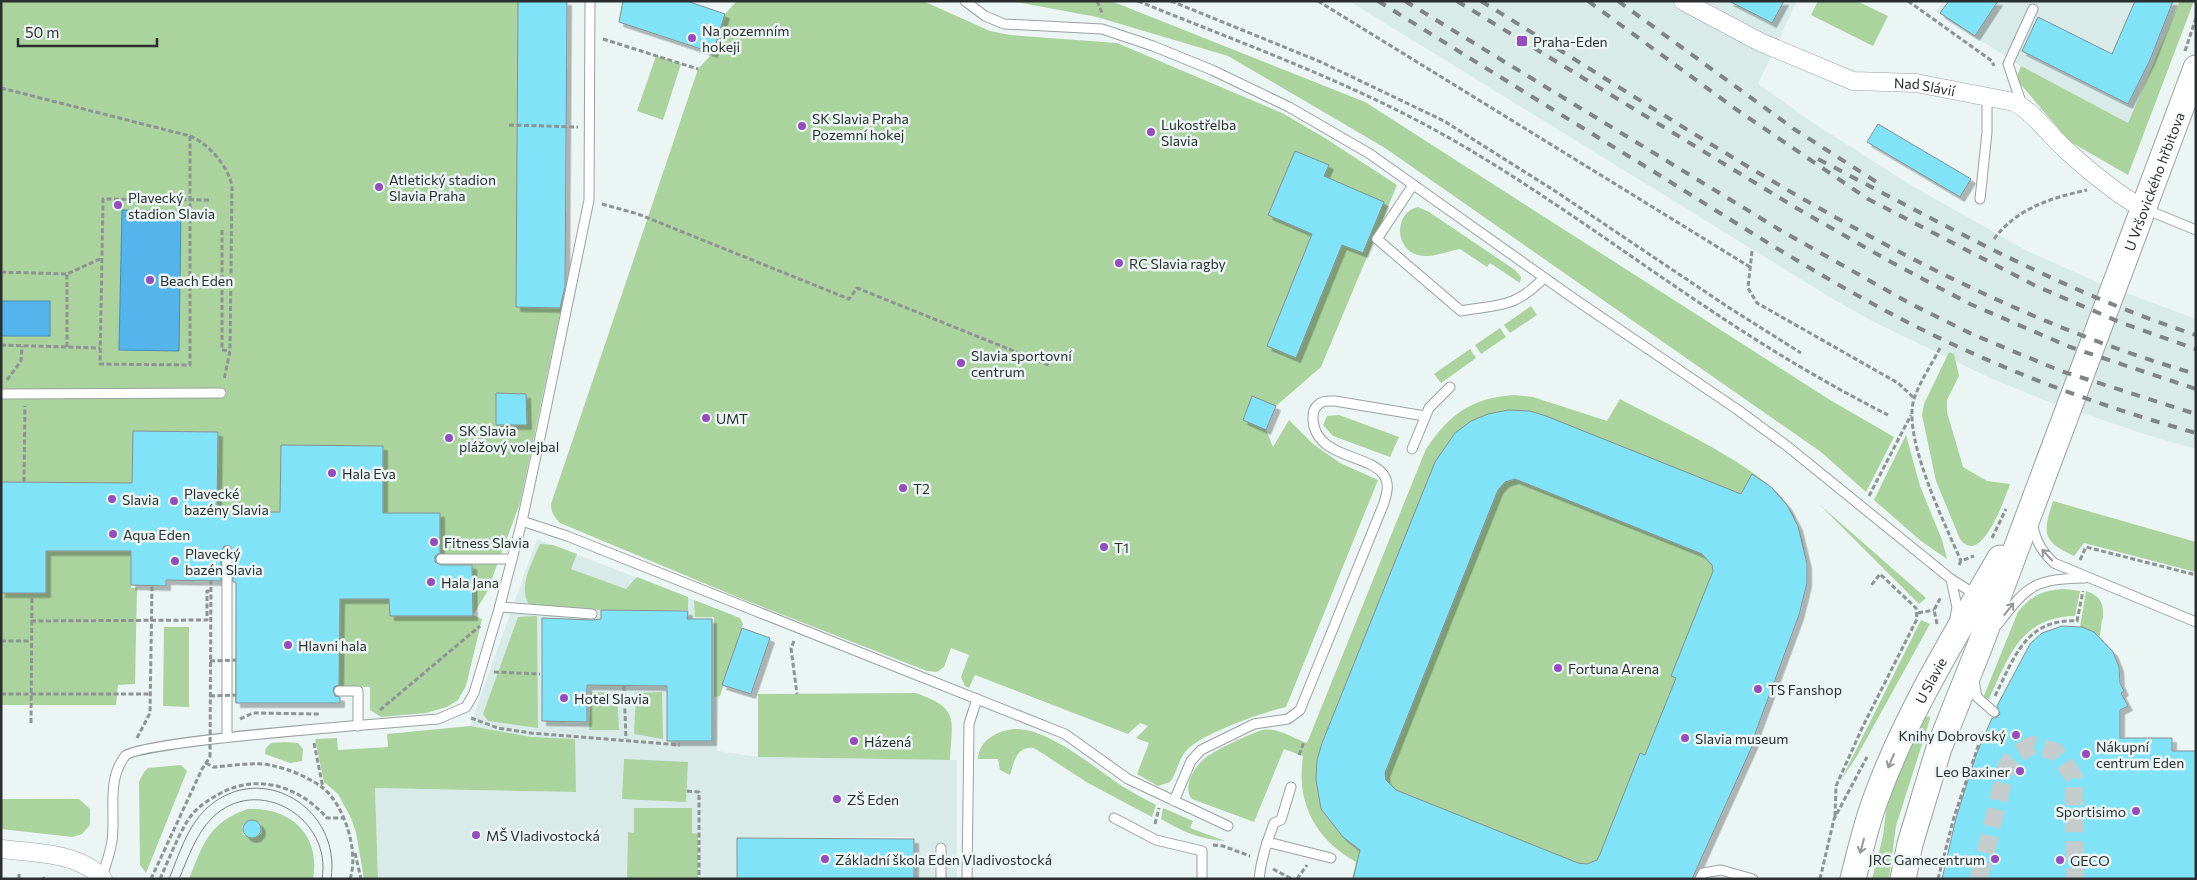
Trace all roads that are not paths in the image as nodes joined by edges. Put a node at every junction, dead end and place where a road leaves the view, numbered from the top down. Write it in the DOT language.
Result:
graph roads {
  1 [pos="590,1"];
  2 [pos="965,1"];
  3 [pos="1683,1"];
  4 [pos="2033,9"];
  5 [pos="2196,68"];
  6 [pos="1987,95"];
  7 [pos="2023,107"];
  8 [pos="1414,185"];
  9 [pos="1980,199"];
  10 [pos="2144,209"];
  11 [pos="2196,230"];
  12 [pos="1544,278"];
  13 [pos="2112,293"];
  14 [pos="1450,387"];
  15 [pos="221,393"];
  16 [pos="1,394"];
  17 [pos="1425,416"];
  18 [pos="1412,449"];
  19 [pos="2035,494"];
  20 [pos="522,521"];
  21 [pos="227,552"];
  22 [pos="440,559"];
  23 [pos="512,559"];
  24 [pos="2089,578"];
  25 [pos="1951,579"];
  26 [pos="1978,596"];
  27 [pos="500,608"];
  28 [pos="592,614"];
  29 [pos="2196,622"];
  30 [pos="1953,640"];
  31 [pos="1979,648"];
  32 [pos="339,691"];
  33 [pos="977,699"];
  34 [pos="1994,712"];
  35 [pos="358,722"];
  36 [pos="227,736"];
  37 [pos="1291,787"];
  38 [pos="1174,801"];
  39 [pos="1114,818"];
  40 [pos="1228,826"];
  41 [pos="1267,842"];
  42 [pos="941,848"];
  43 [pos="1,849"];
  44 [pos="1332,858"];
  45 [pos="103,879"];
  46 [pos="941,879"];
  47 [pos="967,879"];
  48 [pos="1202,879"];
  49 [pos="1259,879"];
  50 [pos="1700,879"];
  51 [pos="1754,879"];
  52 [pos="1853,879"];
  53 [pos="1903,879"];
  1 -- 20 [label="lane"];
  2 -- 8 [label="lane"];
  3 -- 6 [label="street, Nad Slávií"];
  4 -- 7 [label="lane"];
  5 -- 10 [label="main road, U Vršovického hřbitova"];
  6 -- 7 [label="street, Nad Slávií"];
  6 -- 9 [label="lane"];
  7 -- 10 [label="street, Nad Slávií"];
  8 -- 12 [label="lane"];
  8 -- 12 [label="lane"];
  10 -- 11 [label="lane"];
  10 -- 13 [label="main road, U Vršovického hřbitova"];
  12 -- 25 [label="lane"];
  13 -- 19 [label="main road, U Slavie"];
  14 -- 17 [label="lane"];
  15 -- 16 [label="lane"];
  17 -- 18 [label="lane"];
  17 -- 38 [label="lane"];
  24 -- 19 [label="lane, one-way"];
  19 -- 26 [label="main road, U Slavie"];
  19 -- 31 [label="main road, U Slavie"];
  20 -- 23 [label="lane"];
  20 -- 33 [label="lane"];
  21 -- 36 [label="lane"];
  22 -- 23 [label="lane"];
  23 -- 27 [label="lane"];
  24 -- 29 [label="lane"];
  31 -- 24 [label="lane, one-way"];
  25 -- 26 [label="lane"];
  25 -- 30 [label="lane"];
  26 -- 30 [label="main road, U Slavie"];
  26 -- 31 [label="lane"];
  27 -- 28 [label="lane"];
  27 -- 35 [label="lane"];
  30 -- 52 [label="main road, U Slavie, one-way"];
  31 -- 34 [label="lane"];
  31 -- 53 [label="main road, U Slavie"];
  32 -- 35 [label="lane"];
  33 -- 38 [label="lane"];
  33 -- 47 [label="lane"];
  35 -- 36 [label="lane"];
  36 -- 45 [label="lane"];
  37 -- 41 [label="lane"];
  38 -- 40 [label="lane"];
  39 -- 48 [label="lane"];
  41 -- 44 [label="lane"];
  41 -- 49 [label="lane"];
  42 -- 46 [label="lane"];
  43 -- 45 [label="street"];
  50 -- 51 [label="lane"];
}
